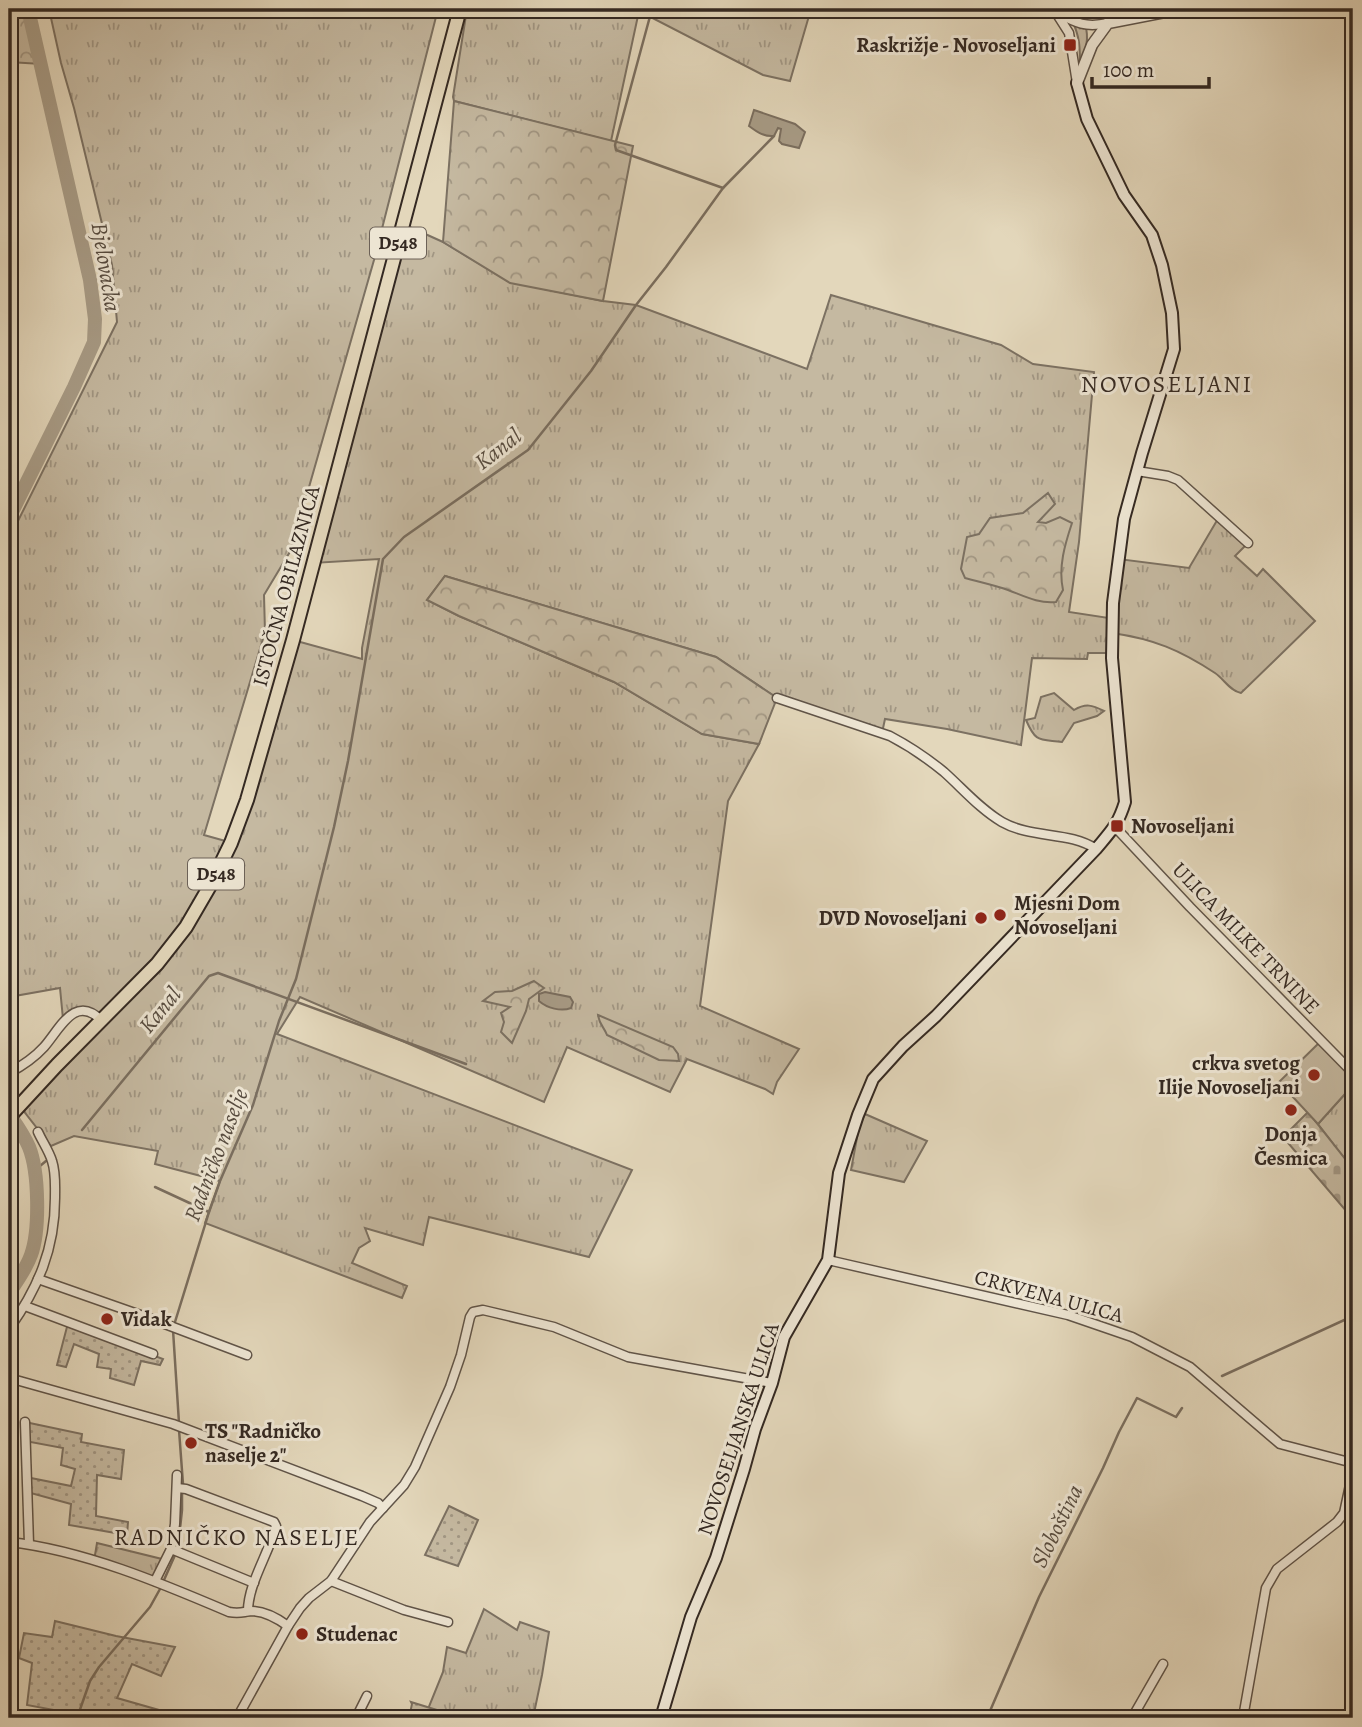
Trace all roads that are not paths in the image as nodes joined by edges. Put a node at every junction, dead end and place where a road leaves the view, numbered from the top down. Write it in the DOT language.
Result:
graph roads {
  1 [pos="460,9"];
  2 [pos="1180,9"];
  3 [pos="1054,10"];
  4 [pos="1108,23"];
  5 [pos="1077,83"];
  6 [pos="1137,471"];
  7 [pos="1248,543"];
  8 [pos="777,698"];
  9 [pos="1115,827"];
  10 [pos="1096,849"];
  11 [pos="102,1021"];
  12 [pos="9,1073"];
  13 [pos="1353,1073"];
  14 [pos="9,1117"];
  15 [pos="38,1132"];
  16 [pos="828,1259"];
  17 [pos="38,1279"];
  18 [pos="25,1306"];
  19 [pos="9,1329"];
  20 [pos="153,1354"];
  21 [pos="247,1355"];
  22 [pos="9,1378"];
  23 [pos="772,1382"];
  24 [pos="24,1422"];
  25 [pos="1353,1463"];
  26 [pos="1353,1471"];
  27 [pos="177,1475"];
  28 [pos="177,1488"];
  29 [pos="383,1508"];
  30 [pos="9,1542"];
  31 [pos="29,1544"];
  32 [pos="171,1549"];
  33 [pos="155,1581"];
  34 [pos="331,1581"];
  35 [pos="254,1583"];
  36 [pos="248,1611"];
  37 [pos="448,1622"];
  38 [pos="288,1626"];
  39 [pos="1163,1664"];
  40 [pos="367,1696"];
  41 [pos="237,1718"];
  42 [pos="356,1718"];
  43 [pos="661,1718"];
  44 [pos="1132,1718"];
  45 [pos="1241,1718"];
  1 -- 11 [label="main road, ISTOČNA OBILAZNICA / D548"];
  2 -- 4 [label="street"];
  3 -- 4 [label="street"];
  3 -- 5 [label="street"];
  4 -- 5 [label="street"];
  5 -- 6 [label="main road, NOVOSELJANSKA ULICA"];
  6 -- 7 [label="street"];
  6 -- 9 [label="main road, NOVOSELJANSKA ULICA"];
  8 -- 10 [label="street"];
  9 -- 10 [label="main road, NOVOSELJANSKA ULICA"];
  9 -- 13 [label="street, ULICA MILKE TRNINE"];
  10 -- 16 [label="main road, NOVOSELJANSKA ULICA"];
  11 -- 12 [label="street"];
  11 -- 14 [label="main road, ISTOČNA OBILAZNICA / D548"];
  15 -- 17 [label="street"];
  16 -- 23 [label="main road, NOVOSELJANSKA ULICA"];
  16 -- 25 [label="street, CRKVENA ULICA"];
  17 -- 18 [label="street"];
  17 -- 21 [label="street"];
  18 -- 19 [label="street"];
  18 -- 20 [label="street"];
  22 -- 29 [label="street"];
  23 -- 29 [label="street"];
  23 -- 43 [label="main road, NOVOSELJANSKA ULICA"];
  24 -- 31 [label="street"];
  26 -- 45 [label="street"];
  27 -- 28 [label="street"];
  28 -- 32 [label="street"];
  28 -- 35 [label="street"];
  29 -- 34 [label="street"];
  30 -- 31 [label="street"];
  31 -- 33 [label="street"];
  32 -- 33 [label="street"];
  32 -- 35 [label="street"];
  33 -- 36 [label="street"];
  34 -- 37 [label="street"];
  34 -- 38 [label="street"];
  35 -- 36 [label="street"];
  36 -- 38 [label="street"];
  38 -- 41 [label="street"];
  39 -- 44 [label="street"];
  40 -- 42 [label="street"];
}
